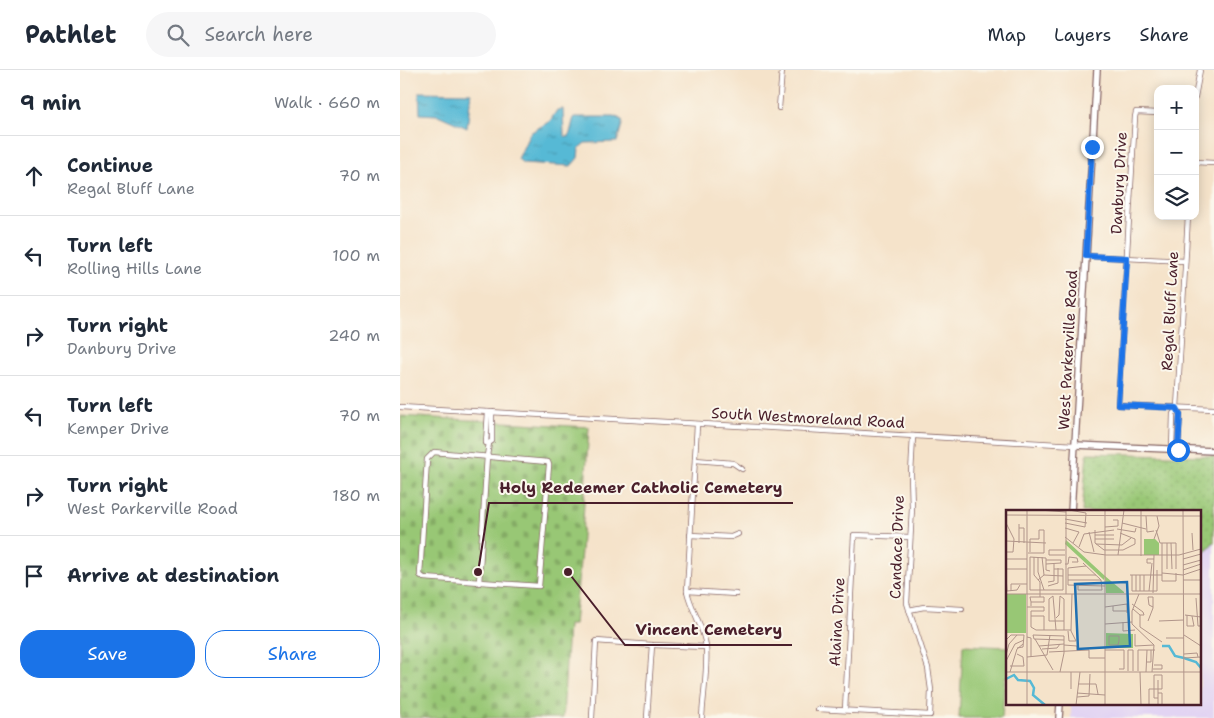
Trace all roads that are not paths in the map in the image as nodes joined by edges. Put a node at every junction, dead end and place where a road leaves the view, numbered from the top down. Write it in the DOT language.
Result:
graph roads {
  1 [pos="782,70"];
  2 [pos="1097,70"];
  3 [pos="1200,70"];
  4 [pos="1197,85"];
  5 [pos="779,108"];
  6 [pos="1154,113"];
  7 [pos="1199,162"];
  8 [pos="1214,164"];
  9 [pos="1188,220"];
  10 [pos="1086,256"];
  11 [pos="1127,258"];
  12 [pos="1185,261"];
  13 [pos="400,407"];
  14 [pos="1177,408"];
  15 [pos="1214,409"];
  16 [pos="490,412"];
  17 [pos="697,425"];
  18 [pos="913,436"];
  19 [pos="1075,445"];
  20 [pos="1175,449"];
  21 [pos="1214,451"];
  22 [pos="487,456"];
  23 [pos="696,460"];
  24 [pos="742,469"];
  25 [pos="1071,510"];
  26 [pos="738,534"];
  27 [pos="690,535"];
  28 [pos="910,538"];
  29 [pos="479,583"];
  30 [pos="687,591"];
  31 [pos="736,594"];
  32 [pos="962,609"];
  33 [pos="909,610"];
  34 [pos="652,645"];
  35 [pos="706,647"];
  36 [pos="818,708"];
  37 [pos="845,710"];
  38 [pos="592,718"];
  39 [pos="647,718"];
  40 [pos="702,718"];
  1 -- 5 [label="street"];
  2 -- 10 [label="main road, West Parkerville Road"];
  3 -- 4 [label="street"];
  6 -- 11 [label="street, Danbury Drive"];
  7 -- 8 [label="street"];
  9 -- 12 [label="street, Regal Bluff Lane"];
  10 -- 11 [label="street"];
  10 -- 19 [label="main road, West Parkerville Road"];
  11 -- 12 [label="street"];
  11 -- 14 [label="street, Danbury Drive"];
  12 -- 14 [label="street, Regal Bluff Lane"];
  13 -- 16 [label="street, South Westmoreland Road"];
  14 -- 15 [label="street"];
  14 -- 20 [label="street, Regal Bluff Lane"];
  16 -- 17 [label="street, South Westmoreland Road"];
  16 -- 22 [label="street"];
  17 -- 18 [label="street, South Westmoreland Road"];
  17 -- 23 [label="street"];
  18 -- 19 [label="street, South Westmoreland Road"];
  18 -- 28 [label="street, Candace Drive"];
  19 -- 20 [label="main road, South Westmoreland Road"];
  19 -- 25 [label="main road, West Parkerville Road"];
  20 -- 21 [label="main road, South Westmoreland Road"];
  22 -- 29 [label="street"];
  22 -- 29 [label="street"];
  22 -- 29 [label="street"];
  23 -- 24 [label="street"];
  23 -- 27 [label="street"];
  26 -- 27 [label="street"];
  27 -- 30 [label="street"];
  28 -- 33 [label="street, Candace Drive"];
  28 -- 37 [label="street, Alaina Drive"];
  30 -- 31 [label="street"];
  30 -- 35 [label="street"];
  32 -- 33 [label="street"];
  33 -- 37 [label="street, Candace Drive"];
  34 -- 35 [label="street"];
  34 -- 38 [label="street"];
  34 -- 39 [label="street"];
  35 -- 40 [label="street"];
  36 -- 37 [label="street"];
}
